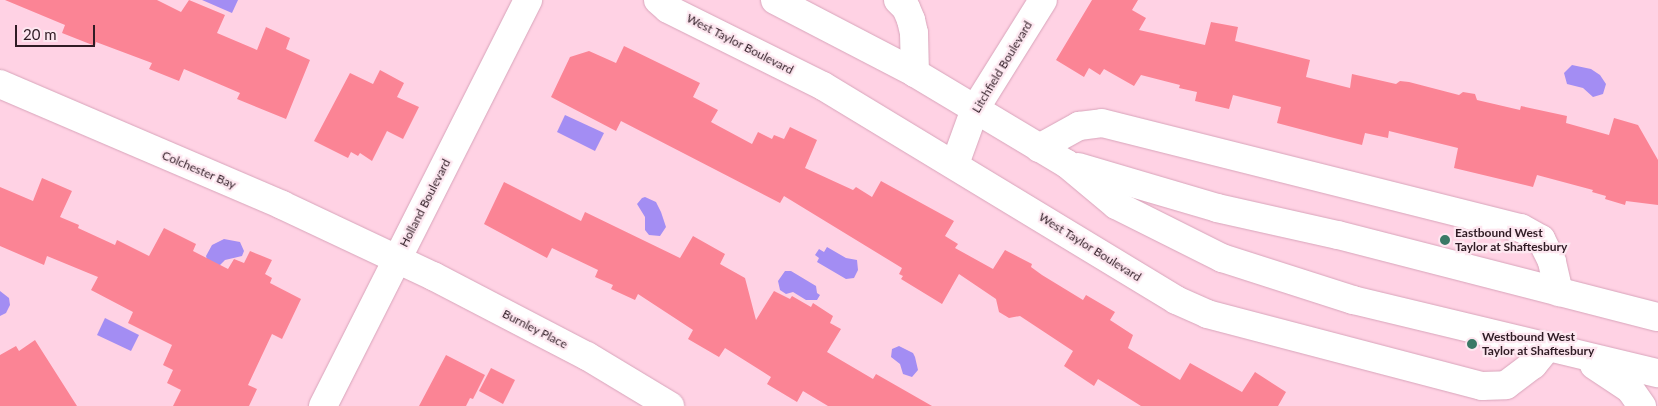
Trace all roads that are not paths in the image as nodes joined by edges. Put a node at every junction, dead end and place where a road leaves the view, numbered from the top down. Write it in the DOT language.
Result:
graph roads {
  1 [pos="528,0"];
  2 [pos="658,0"];
  3 [pos="775,0"];
  4 [pos="898,0"];
  5 [pos="1042,0"];
  6 [pos="915,73"];
  7 [pos="0,84"];
  8 [pos="975,109"];
  9 [pos="1039,148"];
  10 [pos="955,164"];
  11 [pos="1067,164"];
  12 [pos="396,260"];
  13 [pos="1559,292"];
  14 [pos="1658,297"];
  15 [pos="1598,302"];
  16 [pos="1658,317"];
  17 [pos="1547,348"];
  18 [pos="1583,357"];
  19 [pos="1658,373"];
  20 [pos="322,406"];
  21 [pos="670,406"];
  22 [pos="1642,406"];
  1 -- 12 [label="street, Holland Boulevard"];
  2 -- 10 [label="street, West Taylor Boulevard"];
  3 -- 6 [label="street"];
  4 -- 6 [label="street"];
  5 -- 8 [label="street, Litchfield Boulevard"];
  6 -- 8 [label="street"];
  7 -- 12 [label="street, Colchester Bay"];
  8 -- 9 [label="street"];
  8 -- 10 [label="street, Litchfield Boulevard"];
  9 -- 11 [label="street"];
  9 -- 13 [label="street"];
  10 -- 17 [label="street, West Taylor Boulevard"];
  11 -- 13 [label="street"];
  11 -- 17 [label="street"];
  12 -- 20 [label="street, Holland Boulevard"];
  12 -- 21 [label="street, Burnley Place"];
  13 -- 15 [label="street"];
  14 -- 15 [label="street"];
  15 -- 16 [label="street"];
  17 -- 18 [label="street"];
  18 -- 19 [label="street"];
  18 -- 22 [label="street"];
}
